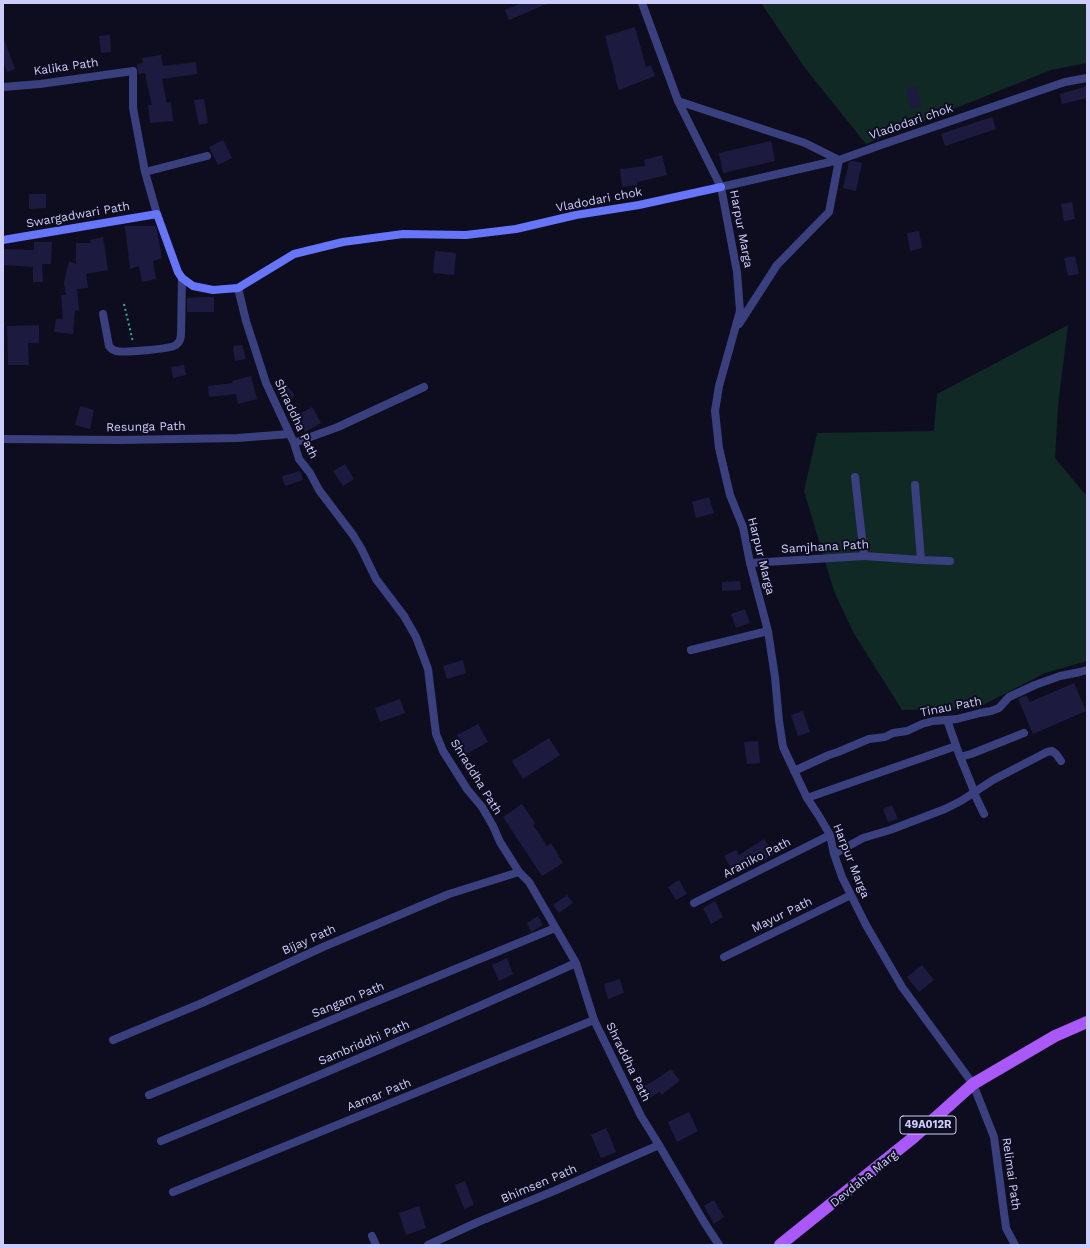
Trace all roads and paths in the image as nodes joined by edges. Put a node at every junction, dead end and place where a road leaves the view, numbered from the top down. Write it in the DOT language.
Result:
graph roads {
  1 [pos="642,3"];
  2 [pos="1087,78"];
  3 [pos="3,87"];
  4 [pos="678,101"];
  5 [pos="207,156"];
  6 [pos="839,160"];
  7 [pos="145,172"];
  8 [pos="721,187"];
  9 [pos="157,214"];
  10 [pos="3,240"];
  11 [pos="182,278"];
  12 [pos="238,288"];
  13 [pos="124,304"];
  14 [pos="103,314"];
  15 [pos="735,329"];
  16 [pos="135,351"];
  17 [pos="424,386"];
  18 [pos="289,434"];
  19 [pos="3,439"];
  20 [pos="294,443"];
  21 [pos="855,477"];
  22 [pos="915,485"];
  23 [pos="864,556"];
  24 [pos="921,560"];
  25 [pos="950,561"];
  26 [pos="750,563"];
  27 [pos="768,631"];
  28 [pos="691,650"];
  29 [pos="1087,670"];
  30 [pos="947,720"];
  31 [pos="1024,733"];
  32 [pos="956,746"];
  33 [pos="960,757"];
  34 [pos="1061,761"];
  35 [pos="794,771"];
  36 [pos="974,793"];
  37 [pos="807,798"];
  38 [pos="984,814"];
  39 [pos="830,835"];
  40 [pos="834,854"];
  41 [pos="519,872"];
  42 [pos="851,895"];
  43 [pos="694,903"];
  44 [pos="556,928"];
  45 [pos="724,957"];
  46 [pos="576,963"];
  47 [pos="594,1020"];
  48 [pos="1087,1022"];
  49 [pos="113,1040"];
  50 [pos="973,1084"];
  51 [pos="149,1095"];
  52 [pos="161,1141"];
  53 [pos="659,1145"];
  54 [pos="173,1192"];
  55 [pos="372,1236"];
  56 [pos="376,1245"];
  57 [pos="428,1245"];
  58 [pos="719,1245"];
  59 [pos="780,1245"];
  60 [pos="1016,1245"];
  1 -- 4 [label="street, Harpur Marga"];
  2 -- 6 [label="street, Vladodari chok"];
  3 -- 7 [label="street, Kalika Path"];
  4 -- 6 [label="street"];
  4 -- 8 [label="street, Harpur Marga"];
  5 -- 7 [label="street"];
  6 -- 8 [label="street, Vladodari chok"];
  6 -- 15 [label="street"];
  7 -- 9 [label="street"];
  8 -- 12 [label="street, Vladodari chok"];
  8 -- 15 [label="street, Harpur Marga"];
  9 -- 10 [label="street, Swargadwari Path"];
  9 -- 11 [label="street"];
  11 -- 12 [label="street, Vladodari chok"];
  11 -- 16 [label="street"];
  12 -- 18 [label="street, Shraddha Path"];
  13 -- 16 [label="path"];
  14 -- 16 [label="street"];
  15 -- 26 [label="street, Harpur Marga"];
  17 -- 20 [label="street"];
  18 -- 19 [label="street, Resunga Path"];
  18 -- 20 [label="street, Shraddha Path"];
  20 -- 41 [label="street, Shraddha Path"];
  21 -- 23 [label="street"];
  22 -- 24 [label="street"];
  23 -- 24 [label="street, Samjhana Path"];
  23 -- 26 [label="street, Samjhana Path"];
  24 -- 25 [label="street, Samjhana Path"];
  26 -- 27 [label="street, Harpur Marga"];
  27 -- 28 [label="street"];
  27 -- 35 [label="street, Harpur Marga"];
  29 -- 30 [label="street, Tinau Path"];
  30 -- 32 [label="street"];
  30 -- 35 [label="street, Tinau Path"];
  31 -- 33 [label="street"];
  32 -- 33 [label="street"];
  32 -- 37 [label="street"];
  33 -- 36 [label="street"];
  34 -- 36 [label="street"];
  35 -- 37 [label="street, Harpur Marga"];
  36 -- 38 [label="street"];
  36 -- 40 [label="street"];
  37 -- 39 [label="street, Harpur Marga"];
  39 -- 40 [label="street, Harpur Marga"];
  39 -- 43 [label="street, Araniko Path"];
  40 -- 42 [label="street, Harpur Marga"];
  41 -- 44 [label="street, Shraddha Path"];
  41 -- 49 [label="street, Bijay Path"];
  42 -- 45 [label="street, Mayur Path"];
  42 -- 50 [label="street, Harpur Marga"];
  44 -- 46 [label="street, Shraddha Path"];
  44 -- 51 [label="street, Sangam Path"];
  46 -- 47 [label="street, Shraddha Path"];
  46 -- 52 [label="street, Sambriddhi Path"];
  47 -- 53 [label="street, Shraddha Path"];
  47 -- 54 [label="street, Aamar Path"];
  48 -- 50 [label="main road, Devdaha Marg / 49A012R"];
  50 -- 59 [label="main road, Devdaha Marg / 49A012R"];
  50 -- 60 [label="street, Relimai Path"];
  53 -- 57 [label="street, Bhimsen Path"];
  53 -- 58 [label="street, Shraddha Path"];
  55 -- 56 [label="street"];
}
